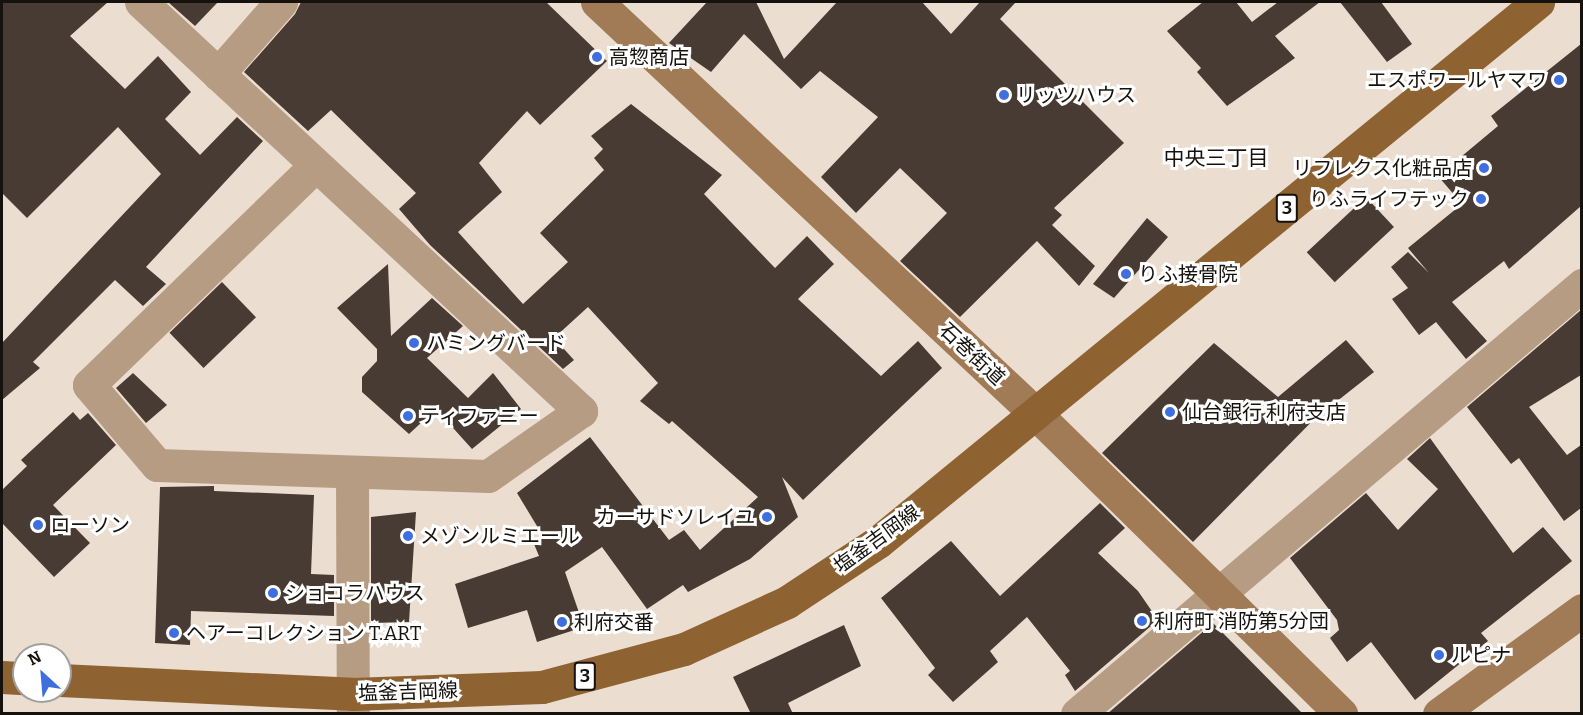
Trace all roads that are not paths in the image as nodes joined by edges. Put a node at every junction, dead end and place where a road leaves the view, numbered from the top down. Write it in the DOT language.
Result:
graph roads {
  1 [pos="141,2"];
  2 [pos="280,2"];
  3 [pos="597,2"];
  4 [pos="1538,2"];
  5 [pos="218,74"];
  6 [pos="314,167"];
  7 [pos="1581,285"];
  8 [pos="1036,414"];
  9 [pos="352,473"];
  10 [pos="1222,593"];
  11 [pos="1581,610"];
  12 [pos="72,681"];
  13 [pos="353,704"];
  14 [pos="1077,714"];
  15 [pos="1341,714"];
  16 [pos="1439,714"];
  1 -- 5 [label="street"];
  2 -- 5 [label="street"];
  3 -- 8 [label="street, 石巻街道"];
  4 -- 8 [label="main road, 塩釜吉岡線 / 3"];
  5 -- 6 [label="street"];
  6 -- 9 [label="street"];
  6 -- 9 [label="street"];
  7 -- 10 [label="street"];
  8 -- 10 [label="street, 石巻街道"];
  8 -- 13 [label="main road, 塩釜吉岡線 / 3"];
  9 -- 13 [label="street"];
  10 -- 14 [label="street"];
  10 -- 15 [label="street, 石巻街道"];
  11 -- 16 [label="street"];
  12 -- 13 [label="main road, 塩釜吉岡線 / 3"];
}
